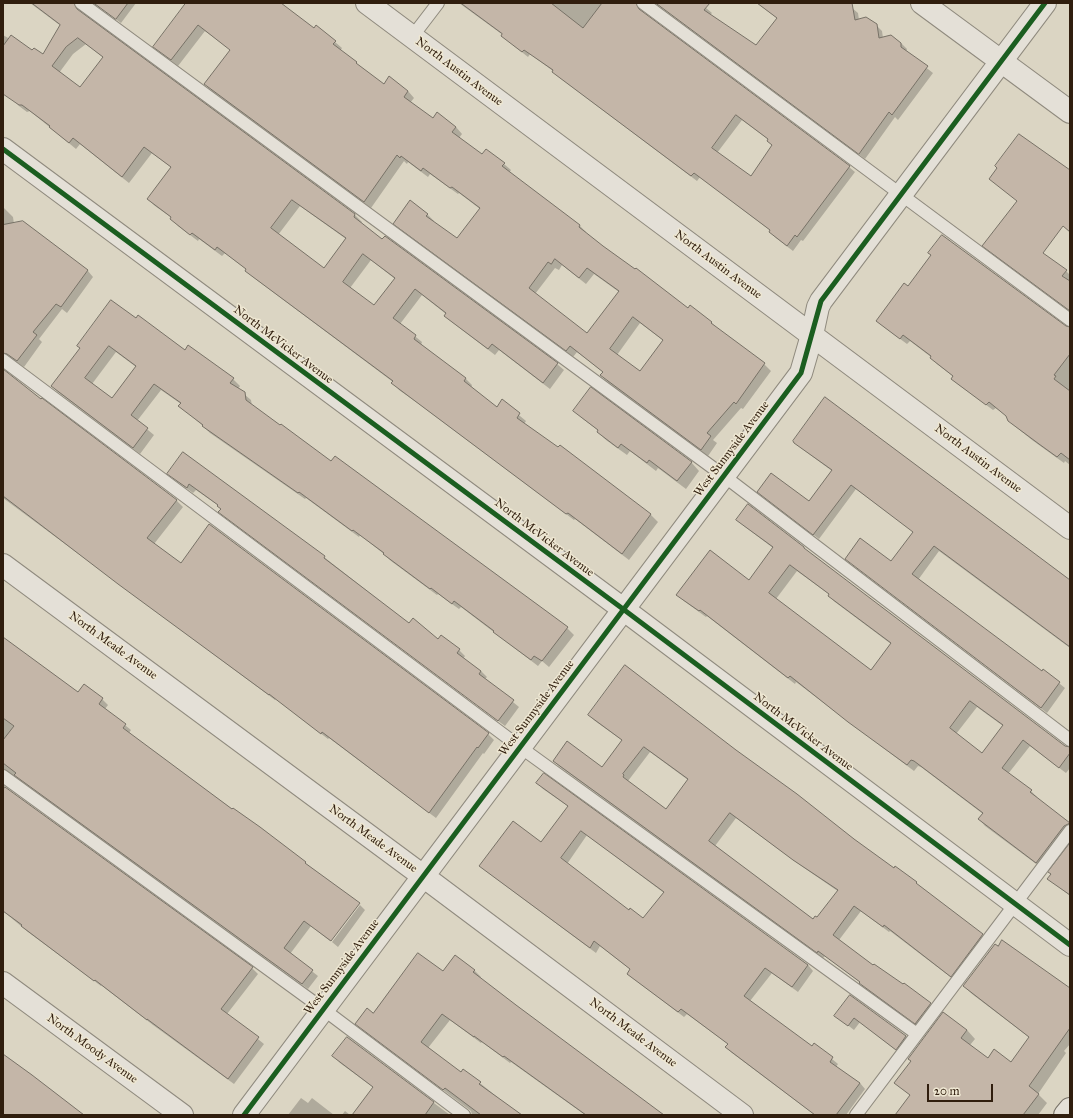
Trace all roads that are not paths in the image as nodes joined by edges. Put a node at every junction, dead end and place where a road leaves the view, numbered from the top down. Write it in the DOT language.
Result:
graph roads {
  1 [pos="81,3"];
  2 [pos="367,3"];
  3 [pos="438,3"];
  4 [pos="643,3"];
  5 [pos="922,3"];
  6 [pos="1045,3"];
  7 [pos="412,37"];
  8 [pos="1001,61"];
  9 [pos="1070,112"];
  10 [pos="3,149"];
  11 [pos="902,194"];
  12 [pos="1070,320"];
  13 [pos="812,335"];
  14 [pos="3,360"];
  15 [pos="724,476"];
  16 [pos="1070,528"];
  17 [pos="3,566"];
  18 [pos="623,610"];
  19 [pos="1070,740"];
  20 [pos="520,747"];
  21 [pos="3,776"];
  22 [pos="1070,831"];
  23 [pos="423,876"];
  24 [pos="1014,904"];
  25 [pos="1070,945"];
  26 [pos="3,983"];
  27 [pos="323,1009"];
  28 [pos="917,1034"];
  29 [pos="1070,1109"];
  30 [pos="182,1115"];
  31 [pos="244,1115"];
  32 [pos="464,1115"];
  33 [pos="742,1115"];
  34 [pos="856,1115"];
  35 [pos="1065,1115"];
  1 -- 15 [label="lane"];
  2 -- 7 [label="street, North Austin Avenue"];
  3 -- 7 [label="lane"];
  4 -- 11 [label="lane"];
  5 -- 8 [label="street"];
  6 -- 8 [label="street"];
  7 -- 13 [label="street, North Austin Avenue"];
  8 -- 9 [label="street"];
  8 -- 11 [label="street"];
  10 -- 18 [label="street, North McVicker Avenue"];
  11 -- 12 [label="lane"];
  11 -- 13 [label="street, West Sunnyside Avenue"];
  13 -- 15 [label="street, West Sunnyside Avenue"];
  13 -- 16 [label="street, North Austin Avenue"];
  14 -- 20 [label="lane"];
  15 -- 18 [label="street, West Sunnyside Avenue"];
  15 -- 19 [label="lane"];
  17 -- 23 [label="street, North Meade Avenue"];
  18 -- 20 [label="street, West Sunnyside Avenue"];
  18 -- 24 [label="street, North McVicker Avenue"];
  20 -- 23 [label="street, West Sunnyside Avenue"];
  20 -- 28 [label="lane"];
  21 -- 27 [label="lane"];
  22 -- 24 [label="lane"];
  23 -- 27 [label="street, West Sunnyside Avenue"];
  23 -- 33 [label="street, North Meade Avenue"];
  24 -- 25 [label="street, North McVicker Avenue"];
  24 -- 28 [label="lane"];
  26 -- 30 [label="street, North Moody Avenue"];
  27 -- 31 [label="street, West Sunnyside Avenue"];
  27 -- 32 [label="lane"];
  28 -- 34 [label="lane"];
  29 -- 35 [label="street"];
}
